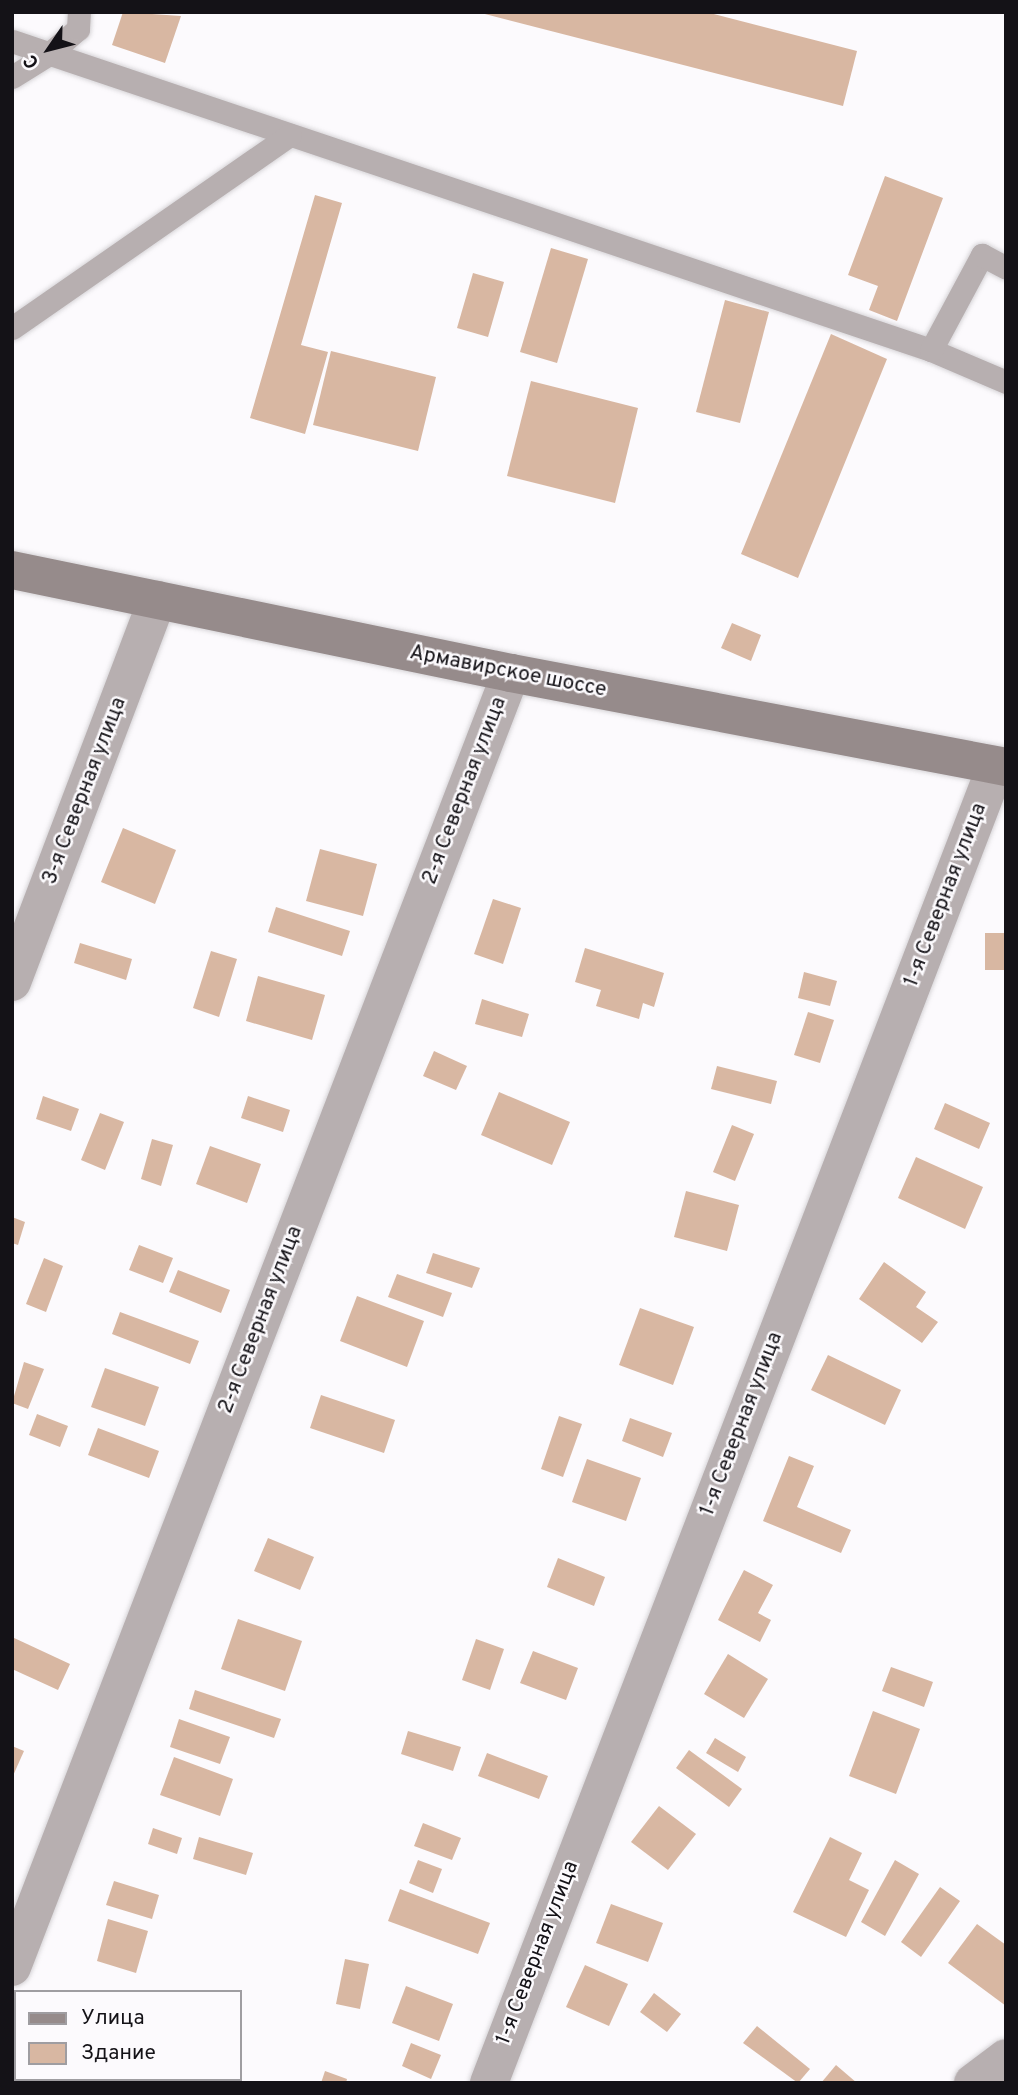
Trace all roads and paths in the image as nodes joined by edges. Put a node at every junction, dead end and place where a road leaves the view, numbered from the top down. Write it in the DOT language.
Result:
graph roads {
  1 [pos="79,12"];
  2 [pos="12,41"];
  3 [pos="50,54"];
  4 [pos="12,77"];
  5 [pos="290,135"];
  6 [pos="1006,268"];
  7 [pos="12,328"];
  8 [pos="932,350"];
  9 [pos="1006,382"];
  10 [pos="12,570"];
  11 [pos="157,600"];
  12 [pos="511,673"];
  13 [pos="1001,766"];
  14 [pos="12,982"];
  15 [pos="12,1967"];
  16 [pos="1006,2058"];
  17 [pos="489,2083"];
  18 [pos="972,2083"];
  1 -- 3 [label="lane"];
  2 -- 3 [label="lane"];
  3 -- 4 [label="lane"];
  3 -- 5 [label="lane"];
  5 -- 7 [label="lane"];
  5 -- 8 [label="lane"];
  6 -- 8 [label="lane"];
  8 -- 9 [label="lane"];
  10 -- 11 [label="main road, Армавирское шоссе"];
  11 -- 12 [label="main road, Армавирское шоссе"];
  11 -- 14 [label="street, 3-я Северная улица"];
  12 -- 13 [label="main road, Армавирское шоссе"];
  12 -- 15 [label="street, 2-я Северная улица"];
  13 -- 17 [label="street, 1-я Северная улица"];
  16 -- 18 [label="street"];
}
